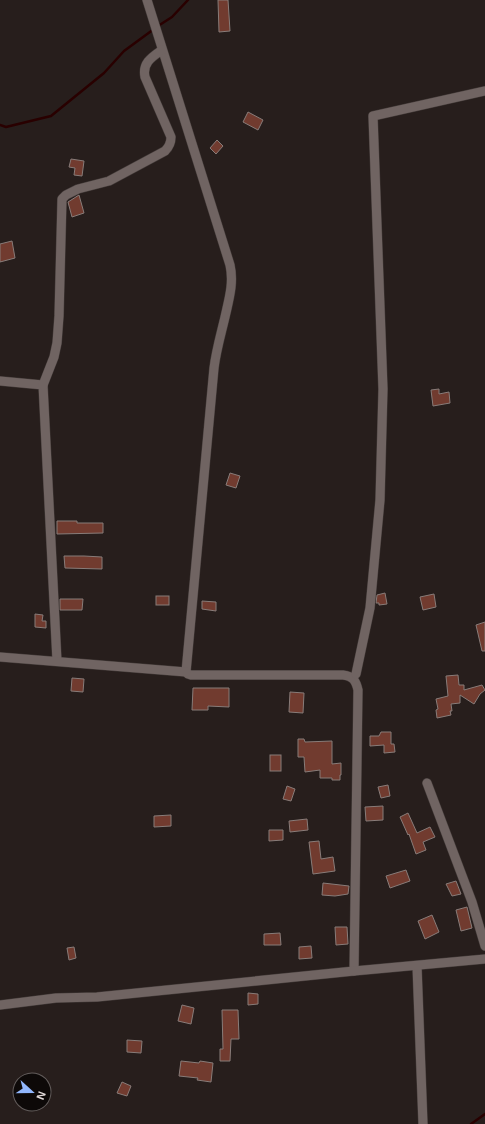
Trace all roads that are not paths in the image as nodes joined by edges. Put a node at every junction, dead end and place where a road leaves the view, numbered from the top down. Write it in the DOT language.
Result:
graph roads {
  1 [pos="147,0"];
  2 [pos="161,46"];
  3 [pos="485,91"];
  4 [pos="0,381"];
  5 [pos="43,385"];
  6 [pos="0,657"];
  7 [pos="57,661"];
  8 [pos="186,672"];
  9 [pos="356,674"];
  10 [pos="427,783"];
  11 [pos="485,946"];
  12 [pos="485,959"];
  13 [pos="417,966"];
  14 [pos="354,971"];
  15 [pos="0,1005"];
  16 [pos="423,1124"];
  1 -- 2 [label="street"];
  2 -- 5 [label="street"];
  2 -- 8 [label="street"];
  3 -- 9 [label="street"];
  4 -- 5 [label="street"];
  5 -- 7 [label="street"];
  6 -- 7 [label="street"];
  7 -- 8 [label="street"];
  8 -- 14 [label="street"];
  10 -- 11 [label="street"];
  12 -- 13 [label="street"];
  13 -- 14 [label="street"];
  13 -- 16 [label="street"];
  14 -- 15 [label="street"];
}
